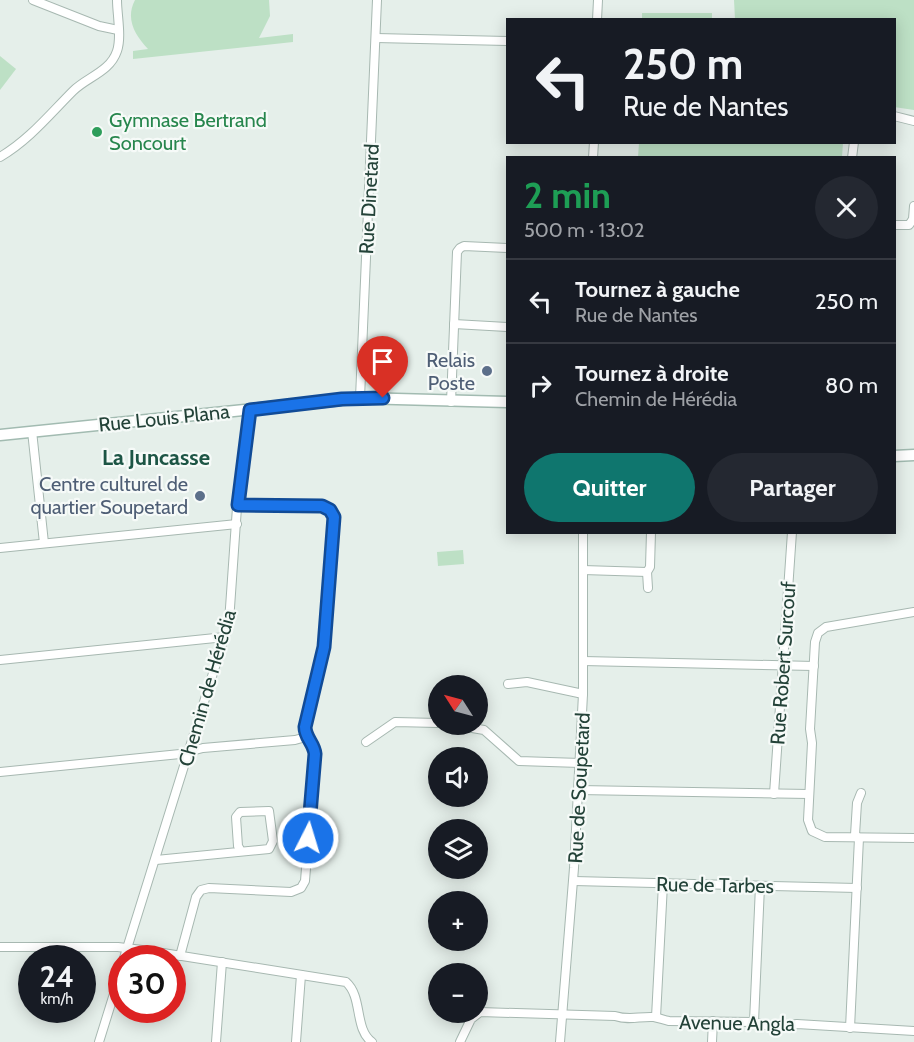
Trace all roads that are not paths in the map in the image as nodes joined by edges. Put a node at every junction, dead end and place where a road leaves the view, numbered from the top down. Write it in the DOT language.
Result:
graph roads {
  1 [pos="33,0"];
  2 [pos="117,0"];
  3 [pos="377,0"];
  4 [pos="598,0"];
  5 [pos="597,18"];
  6 [pos="118,30"];
  7 [pos="376,38"];
  8 [pos="506,41"];
  9 [pos="896,116"];
  10 [pos="914,121"];
  11 [pos="0,157"];
  12 [pos="914,206"];
  13 [pos="896,225"];
  14 [pos="506,248"];
  15 [pos="454,324"];
  16 [pos="506,327"];
  17 [pos="360,398"];
  18 [pos="451,402"];
  19 [pos="506,402"];
  20 [pos="250,410"];
  21 [pos="32,431"];
  22 [pos="0,435"];
  23 [pos="914,455"];
  24 [pos="896,456"];
  25 [pos="238,505"];
  26 [pos="237,524"];
  27 [pos="583,534"];
  28 [pos="651,534"];
  29 [pos="792,534"];
  30 [pos="44,543"];
  31 [pos="0,548"];
  32 [pos="584,570"];
  33 [pos="647,572"];
  34 [pos="648,588"];
  35 [pos="914,612"];
  36 [pos="225,637"];
  37 [pos="0,660"];
  38 [pos="583,661"];
  39 [pos="782,664"];
  40 [pos="814,666"];
  41 [pos="508,684"];
  42 [pos="583,694"];
  43 [pos="428,723"];
  44 [pos="488,734"];
  45 [pos="306,737"];
  46 [pos="366,742"];
  47 [pos="189,752"];
  48 [pos="580,763"];
  49 [pos="0,772"];
  50 [pos="579,790"];
  51 [pos="861,793"];
  52 [pos="774,794"];
  53 [pos="809,794"];
  54 [pos="859,838"];
  55 [pos="914,838"];
  56 [pos="242,851"];
  57 [pos="156,860"];
  58 [pos="573,881"];
  59 [pos="663,884"];
  60 [pos="760,886"];
  61 [pos="857,888"];
  62 [pos="129,945"];
  63 [pos="183,945"];
  64 [pos="0,947"];
  65 [pos="108,948"];
  66 [pos="186,957"];
  67 [pos="222,962"];
  68 [pos="301,975"];
  69 [pos="108,1013"];
  70 [pos="562,1015"];
  71 [pos="656,1017"];
  72 [pos="713,1021"];
  73 [pos="754,1022"];
  74 [pos="850,1028"];
  75 [pos="914,1030"];
  76 [pos="99,1042"];
  77 [pos="216,1042"];
  78 [pos="296,1042"];
  79 [pos="372,1042"];
  80 [pos="460,1042"];
  81 [pos="560,1042"];
  82 [pos="712,1042"];
  1 -- 6 [label="street"];
  2 -- 6 [label="street"];
  3 -- 7 [label="street, Rue Dinetard"];
  4 -- 5 [label="street"];
  6 -- 11 [label="street"];
  7 -- 8 [label="street"];
  7 -- 17 [label="street, Rue Dinetard"];
  9 -- 10 [label="street"];
  12 -- 13 [label="street"];
  14 -- 15 [label="street"];
  15 -- 16 [label="street"];
  15 -- 18 [label="street"];
  17 -- 18 [label="street, Rue Louis Plana"];
  17 -- 20 [label="street, Rue Louis Plana"];
  18 -- 19 [label="street, Rue Louis Plana"];
  20 -- 21 [label="street, Rue Louis Plana"];
  20 -- 25 [label="street, Chemin de Hérédia"];
  21 -- 22 [label="street, Rue Louis Plana"];
  21 -- 30 [label="street"];
  23 -- 24 [label="street"];
  25 -- 26 [label="street, Chemin de Hérédia"];
  25 -- 45 [label="street"];
  26 -- 30 [label="street"];
  26 -- 36 [label="street, Chemin de Hérédia"];
  27 -- 32 [label="street, Rue de Soupetard"];
  28 -- 33 [label="street"];
  29 -- 39 [label="street, Rue Robert Surcouf"];
  30 -- 31 [label="street"];
  32 -- 33 [label="street"];
  32 -- 38 [label="street, Rue de Soupetard"];
  33 -- 34 [label="street"];
  35 -- 40 [label="street"];
  36 -- 37 [label="street"];
  36 -- 47 [label="street, Chemin de Hérédia"];
  38 -- 39 [label="street"];
  38 -- 42 [label="street, Rue de Soupetard"];
  39 -- 40 [label="street"];
  39 -- 52 [label="street, Rue Robert Surcouf"];
  40 -- 53 [label="street"];
  41 -- 42 [label="street"];
  42 -- 48 [label="street, Rue de Soupetard"];
  43 -- 46 [label="street"];
  44 -- 48 [label="street"];
  45 -- 47 [label="street"];
  45 -- 63 [label="street"];
  47 -- 49 [label="street"];
  47 -- 57 [label="street, Chemin de Hérédia"];
  48 -- 50 [label="street, Rue de Soupetard"];
  50 -- 52 [label="street"];
  50 -- 58 [label="street, Rue de Soupetard"];
  51 -- 54 [label="street"];
  52 -- 53 [label="street"];
  53 -- 54 [label="street"];
  54 -- 55 [label="street"];
  54 -- 61 [label="street"];
  56 -- 56 [label="street"];
  56 -- 57 [label="street"];
  57 -- 62 [label="street, Chemin de Hérédia"];
  58 -- 59 [label="street, Rue de Tarbes"];
  58 -- 70 [label="street, Rue de Soupetard"];
  59 -- 60 [label="street, Rue de Tarbes"];
  59 -- 71 [label="street"];
  60 -- 61 [label="street, Rue de Tarbes"];
  60 -- 73 [label="street"];
  61 -- 74 [label="street"];
  64 -- 65 [label="street"];
  66 -- 67 [label="street"];
  67 -- 68 [label="street"];
  67 -- 77 [label="street"];
  68 -- 78 [label="street"];
  68 -- 79 [label="street"];
  69 -- 76 [label="street"];
  70 -- 71 [label="street, Avenue Angla"];
  70 -- 80 [label="street, Avenue Angla"];
  70 -- 81 [label="street, Rue de Soupetard"];
  71 -- 72 [label="street, Avenue Angla"];
  72 -- 73 [label="street, Avenue Angla"];
  72 -- 82 [label="street"];
  73 -- 74 [label="street, Avenue Angla"];
  74 -- 75 [label="street, Avenue Angla"];
}
